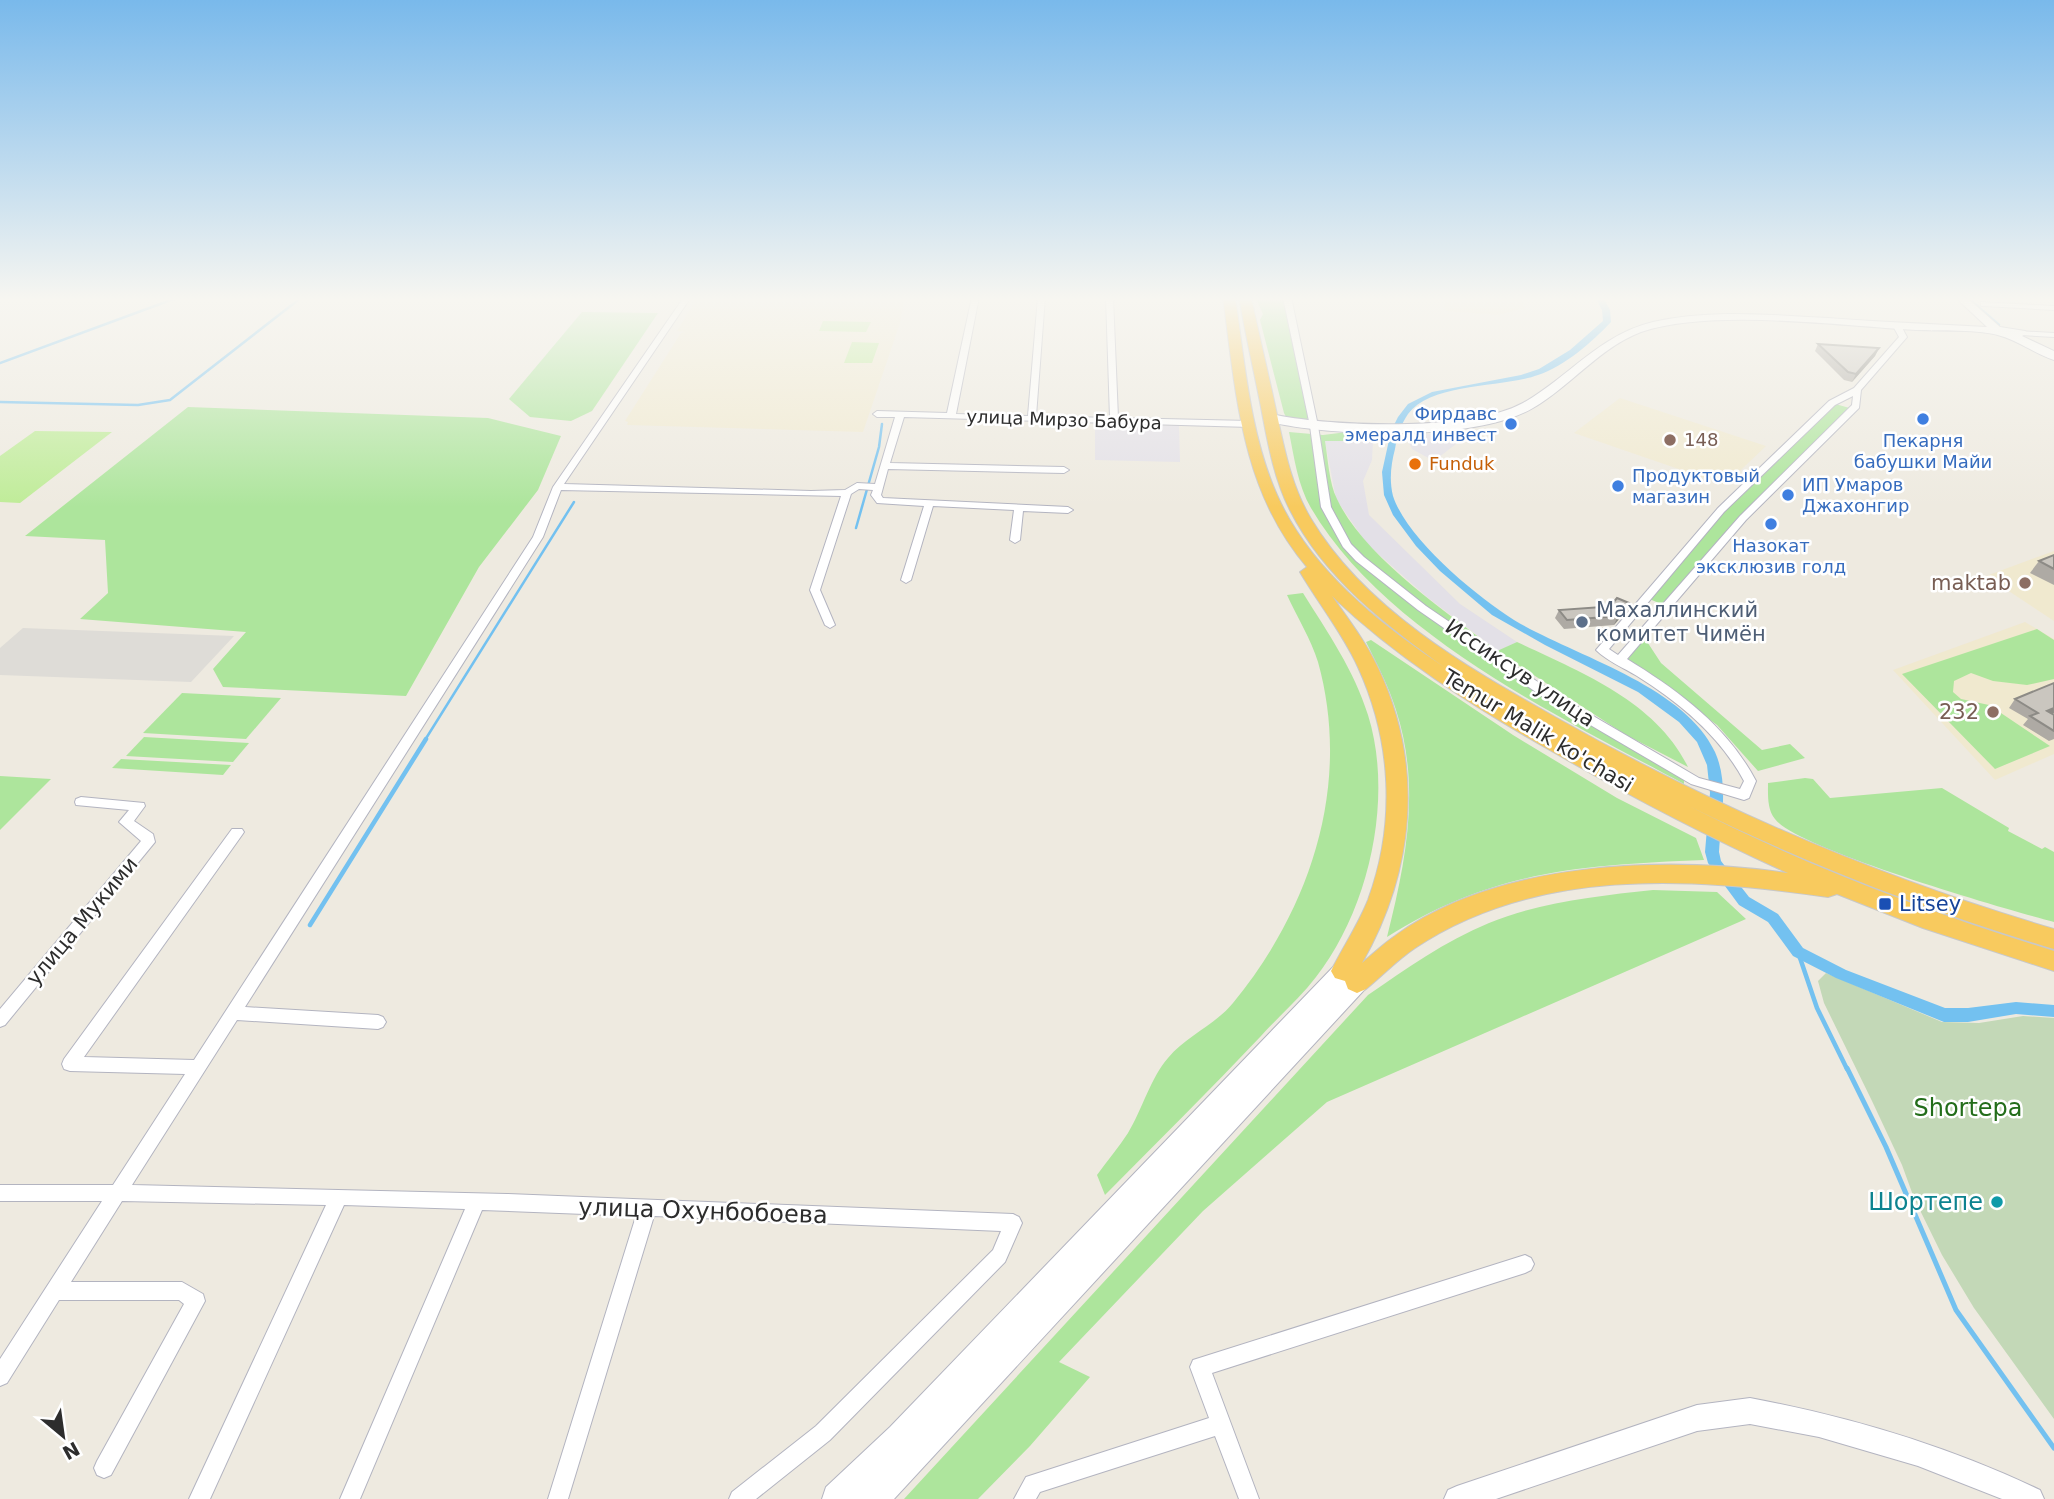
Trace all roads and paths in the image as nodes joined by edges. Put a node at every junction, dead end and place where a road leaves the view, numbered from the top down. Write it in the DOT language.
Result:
graph roads {
  1 [pos="640,367"];
  2 [pos="961,367"];
  3 [pos="1036,367"];
  4 [pos="1112,367"];
  5 [pos="1241,367"];
  6 [pos="1260,367"];
  7 [pos="1302,367"];
  8 [pos="1577,367"];
  9 [pos="1877,367"];
  10 [pos="1857,390"];
  11 [pos="1856,406"];
  12 [pos="877,414"];
  13 [pos="900,415"];
  14 [pos="951,416"];
  15 [pos="1032,418"];
  16 [pos="1114,421"];
  17 [pos="1250,424"];
  18 [pos="1273,426"];
  19 [pos="1314,426"];
  20 [pos="884,466"];
  21 [pos="1064,470"];
  22 [pos="558,487"];
  23 [pos="878,487"];
  24 [pos="847,493"];
  25 [pos="929,504"];
  26 [pos="1019,508"];
  27 [pos="1068,510"];
  28 [pos="1285,527"];
  29 [pos="1015,540"];
  30 [pos="906,580"];
  31 [pos="830,625"];
  32 [pos="1620,660"];
  33 [pos="1695,780"];
  34 [pos="81,803"];
  35 [pos="1701,813"];
  36 [pos="1726,825"];
  37 [pos="237,832"];
  38 [pos="1858,894"];
  39 [pos="2054,939"];
  40 [pos="2054,961"];
  41 [pos="1350,976"];
  42 [pos="232,1013"];
  43 [pos="0,1020"];
  44 [pos="378,1022"];
  45 [pos="198,1067"];
  46 [pos="117,1192"];
  47 [pos="0,1193"];
  48 [pos="338,1198"];
  49 [pos="477,1202"];
  50 [pos="647,1209"];
  51 [pos="1525,1264"];
  52 [pos="54,1292"];
  53 [pos="0,1376"];
  54 [pos="1221,1424"];
  55 [pos="104,1468"];
  56 [pos="199,1499"];
  57 [pos="350,1499"];
  58 [pos="558,1499"];
  59 [pos="738,1499"];
  60 [pos="838,1499"];
  61 [pos="872,1499"];
  62 [pos="1024,1499"];
  63 [pos="1249,1499"];
  64 [pos="1458,1499"];
  65 [pos="2031,1499"];
  1 -- 22 [label="street"];
  2 -- 14 [label="street"];
  3 -- 15 [label="street"];
  4 -- 16 [label="street"];
  5 -- 17 [label="highway, Temur Malik ko'chasi"];
  6 -- 18 [label="highway, Temur Malik ko'chasi"];
  7 -- 19 [label="street, Иссиксув улица"];
  8 -- 19 [label="main road"];
  9 -- 10 [label="street"];
  10 -- 11 [label="street"];
  10 -- 32 [label="street, Иссиксув улица"];
  11 -- 32 [label="street"];
  12 -- 13 [label="street, улица Мирзо Бабура"];
  13 -- 14 [label="street, улица Мирзо Бабура"];
  13 -- 20 [label="street"];
  14 -- 15 [label="street, улица Мирзо Бабура"];
  15 -- 16 [label="street, улица Мирзо Бабура"];
  16 -- 17 [label="street, улица Мирзо Бабура"];
  17 -- 28 [label="highway, Temur Malik ko'chasi"];
  18 -- 19 [label="main road"];
  18 -- 35 [label="highway, Temur Malik ko'chasi"];
  19 -- 33 [label="street, Иссиксув улица"];
  20 -- 21 [label="street"];
  20 -- 23 [label="street"];
  22 -- 24 [label="street"];
  22 -- 42 [label="street"];
  23 -- 24 [label="street"];
  23 -- 25 [label="street"];
  24 -- 31 [label="street"];
  25 -- 26 [label="street"];
  25 -- 30 [label="street"];
  26 -- 27 [label="street"];
  26 -- 29 [label="street"];
  28 -- 35 [label="highway, Temur Malik ko'chasi"];
  28 -- 41 [label="highway"];
  32 -- 33 [label="street, Иссиксув улица"];
  34 -- 43 [label="street, улица Мукими"];
  35 -- 36 [label="highway, Temur Malik ko'chasi"];
  36 -- 38 [label="highway, Temur Malik ko'chasi"];
  36 -- 39 [label="highway, Temur Malik ko'chasi"];
  37 -- 45 [label="street"];
  38 -- 40 [label="highway, Temur Malik ko'chasi"];
  38 -- 41 [label="highway"];
  41 -- 60 [label="main road"];
  41 -- 61 [label="main road"];
  42 -- 44 [label="street"];
  42 -- 45 [label="street"];
  45 -- 46 [label="street"];
  46 -- 47 [label="street, улица Охунбобоева"];
  46 -- 48 [label="street, улица Охунбобоева"];
  46 -- 52 [label="street"];
  48 -- 49 [label="street, улица Охунбобоева"];
  48 -- 56 [label="street"];
  49 -- 50 [label="street, улица Охунбобоева"];
  49 -- 57 [label="street"];
  50 -- 58 [label="street"];
  50 -- 59 [label="street, улица Охунбобоева"];
  51 -- 54 [label="street"];
  52 -- 53 [label="street"];
  52 -- 55 [label="street"];
  54 -- 62 [label="street"];
  54 -- 63 [label="street"];
  64 -- 65 [label="street"];
}
